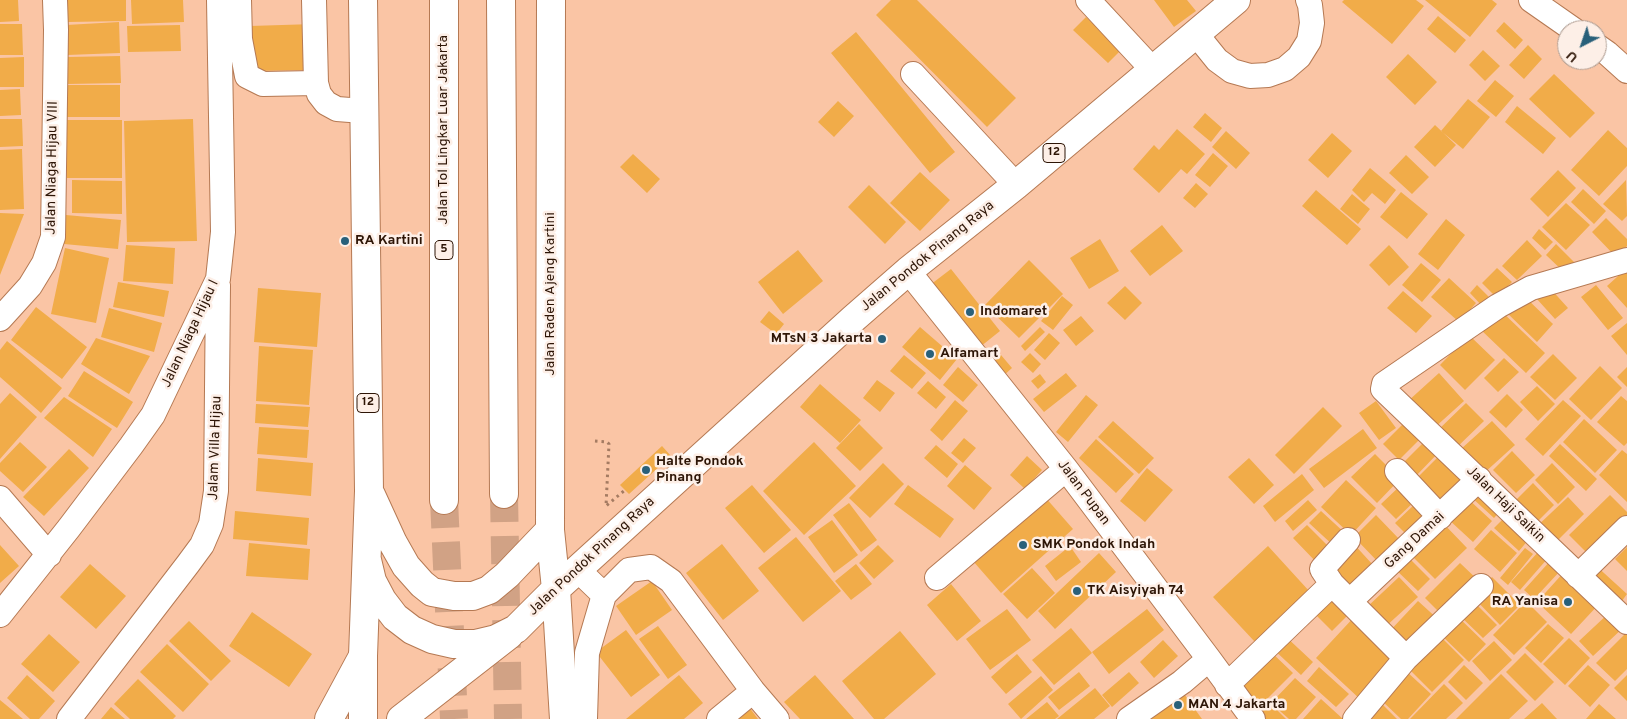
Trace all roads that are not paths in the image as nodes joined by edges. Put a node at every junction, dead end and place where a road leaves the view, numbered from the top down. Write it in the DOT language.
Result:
graph roads {
  1 [pos="55,0"];
  2 [pos="219,0"];
  3 [pos="239,0"];
  4 [pos="314,0"];
  5 [pos="363,0"];
  6 [pos="444,0"];
  7 [pos="501,0"];
  8 [pos="551,0"];
  9 [pos="1088,0"];
  10 [pos="1236,0"];
  11 [pos="1308,0"];
  12 [pos="1531,0"];
  13 [pos="1560,20"];
  14 [pos="1196,34"];
  15 [pos="1607,53"];
  16 [pos="1153,70"];
  17 [pos="1627,72"];
  18 [pos="912,74"];
  19 [pos="316,83"];
  20 [pos="365,109"];
  21 [pos="1016,185"];
  22 [pos="1627,260"];
  23 [pos="908,271"];
  24 [pos="218,279"];
  25 [pos="0,319"];
  26 [pos="1066,469"];
  27 [pos="1397,471"];
  28 [pos="1479,479"];
  29 [pos="368,491"];
  30 [pos="504,494"];
  31 [pos="0,498"];
  32 [pos="444,500"];
  33 [pos="1440,517"];
  34 [pos="1627,528"];
  35 [pos="550,530"];
  36 [pos="1348,540"];
  37 [pos="49,555"];
  38 [pos="367,560"];
  39 [pos="577,570"];
  40 [pos="1578,576"];
  41 [pos="937,578"];
  42 [pos="1332,584"];
  43 [pos="1481,586"];
  44 [pos="556,589"];
  45 [pos="604,595"];
  46 [pos="1350,602"];
  47 [pos="0,615"];
  48 [pos="1627,622"];
  49 [pos="516,629"];
  50 [pos="363,656"];
  51 [pos="1406,658"];
  52 [pos="1209,659"];
  53 [pos="1227,685"];
  54 [pos="752,691"];
  55 [pos="69,719"];
  56 [pos="329,719"];
  57 [pos="362,719"];
  58 [pos="401,719"];
  59 [pos="564,719"];
  60 [pos="586,719"];
  61 [pos="719,719"];
  62 [pos="777,719"];
  63 [pos="1129,719"];
  64 [pos="1253,719"];
  65 [pos="1355,719"];
  1 -- 25 [label="street, Jalan Niaga Hijau VIII"];
  2 -- 24 [label="street, Jalan Niaga Hijau I"];
  3 -- 19 [label="street"];
  4 -- 19 [label="street"];
  5 -- 20 [label="main road, 12"];
  6 -- 32 [label="main road, Jalan Tol Lingkar Luar Jakarta / 5"];
  7 -- 30 [label="main road"];
  8 -- 35 [label="main road, Jalan Raden Ajeng Kartini"];
  9 -- 16 [label="street"];
  10 -- 14 [label="main road, Jalan Pondok Pinang Raya / 12"];
  11 -- 14 [label="street"];
  12 -- 13 [label="street"];
  14 -- 16 [label="main road, Jalan Pondok Pinang Raya / 12"];
  15 -- 17 [label="street"];
  16 -- 21 [label="main road, Jalan Pondok Pinang Raya / 12"];
  18 -- 21 [label="street"];
  19 -- 20 [label="street"];
  20 -- 29 [label="main road, 12"];
  21 -- 23 [label="main road, Jalan Pondok Pinang Raya / 12"];
  22 -- 28 [label="street, Jalan Haji Saikin"];
  23 -- 26 [label="street, Jalan Pupan"];
  23 -- 39 [label="main road, Jalan Pondok Pinang Raya / 12"];
  24 -- 37 [label="street, Jalan Niaga Hijau I"];
  24 -- 55 [label="street, Jalam Villa Hijau"];
  26 -- 41 [label="street"];
  26 -- 52 [label="street, Jalan Pupan"];
  27 -- 33 [label="street"];
  28 -- 33 [label="street, Gang Damai"];
  28 -- 40 [label="street, Jalan Haji Saikin"];
  29 -- 35 [label="main road"];
  29 -- 38 [label="main road, 12"];
  31 -- 37 [label="street"];
  33 -- 46 [label="street, Gang Damai"];
  34 -- 40 [label="street"];
  35 -- 44 [label="main road, Jalan Raden Ajeng Kartini"];
  36 -- 42 [label="street"];
  37 -- 47 [label="street, Jalan Niaga Hijau I"];
  38 -- 49 [label="main road, 12"];
  38 -- 50 [label="main road, 12"];
  39 -- 44 [label="main road, Jalan Pondok Pinang Raya / 12"];
  39 -- 45 [label="street"];
  40 -- 48 [label="street, Jalan Haji Saikin"];
  42 -- 46 [label="street"];
  42 -- 53 [label="street"];
  43 -- 51 [label="street"];
  44 -- 49 [label="main road, Jalan Pondok Pinang Raya / 12"];
  44 -- 59 [label="main road, Jalan Raden Ajeng Kartini"];
  45 -- 54 [label="street"];
  45 -- 60 [label="street"];
  46 -- 51 [label="street"];
  49 -- 58 [label="main road, Jalan Pondok Pinang Raya"];
  50 -- 56 [label="main road"];
  50 -- 57 [label="main road, 12"];
  51 -- 65 [label="street"];
  52 -- 53 [label="street, Jalan Pupan"];
  52 -- 63 [label="street"];
  53 -- 64 [label="street, Jalan Pupan"];
  54 -- 61 [label="street"];
  54 -- 62 [label="street"];
}
